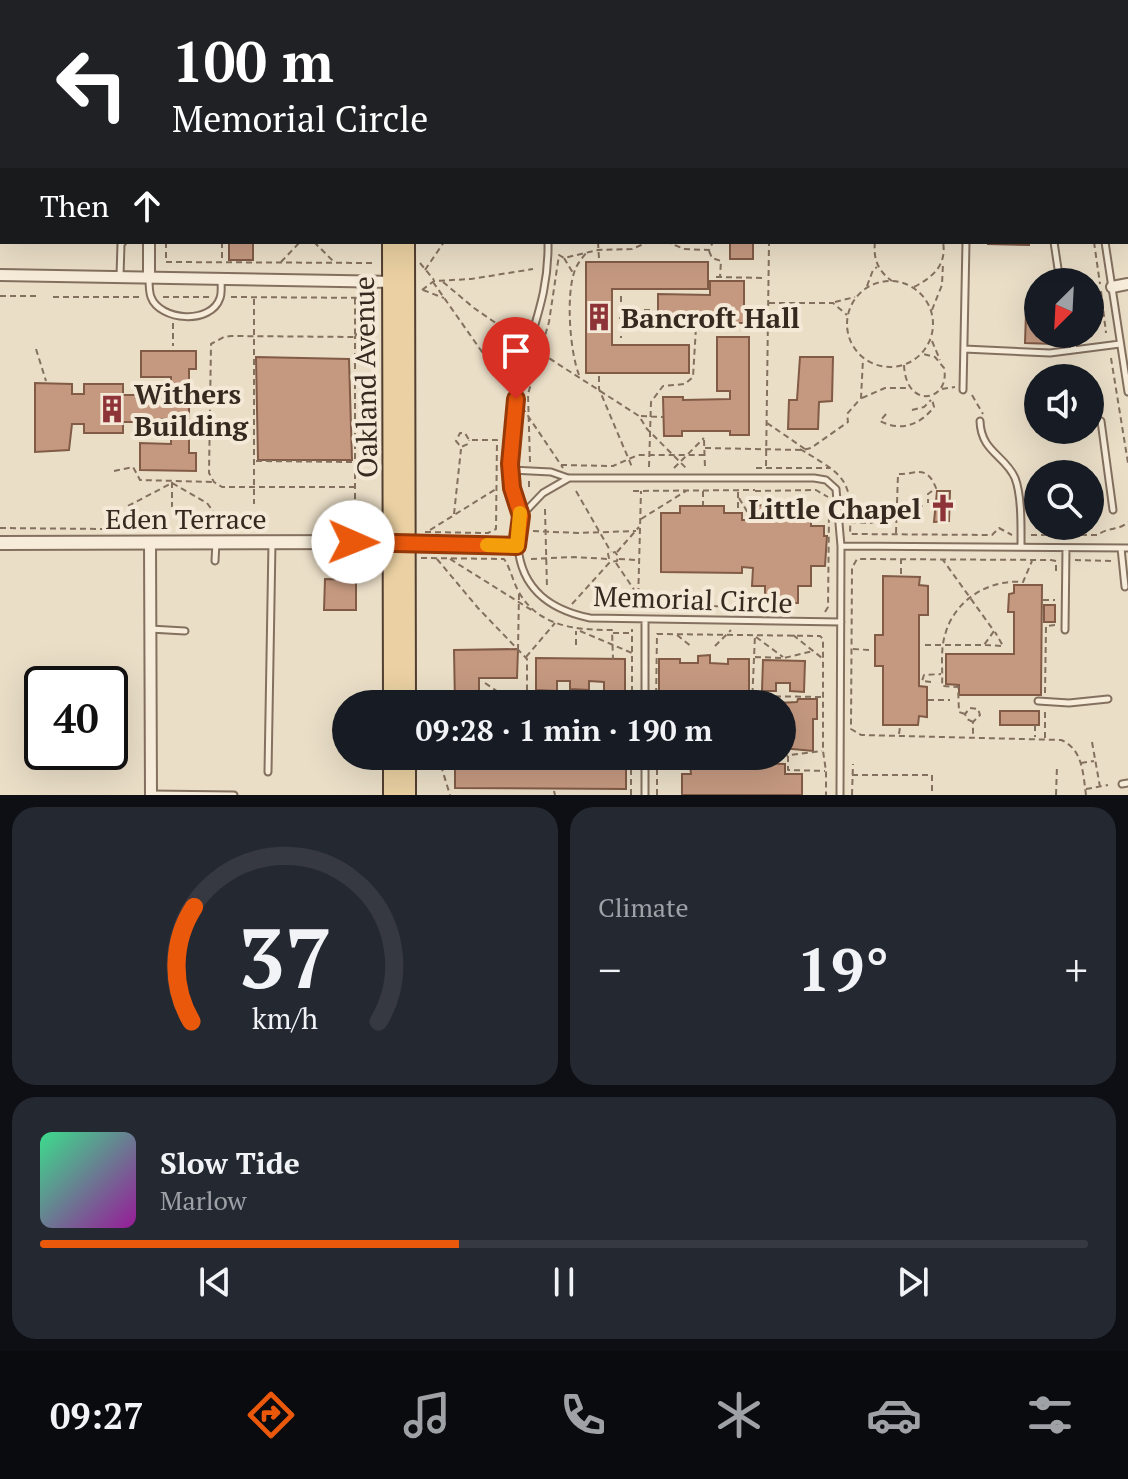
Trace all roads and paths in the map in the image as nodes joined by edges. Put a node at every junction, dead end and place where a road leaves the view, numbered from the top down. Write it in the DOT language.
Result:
graph roads {
  1 [pos="120,244"];
  2 [pos="149,244"];
  3 [pos="166,244"];
  4 [pos="222,244"];
  5 [pos="298,244"];
  6 [pos="316,244"];
  7 [pos="392,244"];
  8 [pos="406,244"];
  9 [pos="443,244"];
  10 [pos="548,244"];
  11 [pos="598,244"];
  12 [pos="644,244"];
  13 [pos="672,244"];
  14 [pos="712,244"];
  15 [pos="769,244"];
  16 [pos="875,244"];
  17 [pos="943,244"];
  18 [pos="966,244"];
  19 [pos="1054,244"];
  20 [pos="1105,244"];
  21 [pos="598,250"];
  22 [pos="709,250"];
  23 [pos="587,252"];
  24 [pos="564,258"];
  25 [pos="599,259"];
  26 [pos="943,260"];
  27 [pos="222,262"];
  28 [pos="280,262"];
  29 [pos="335,263"];
  30 [pos="380,263"];
  31 [pos="418,263"];
  32 [pos="878,266"];
  33 [pos="1058,268"];
  34 [pos="533,269"];
  35 [pos="425,270"];
  36 [pos="573,274"];
  37 [pos="0,275"];
  38 [pos="120,276"];
  39 [pos="149,276"];
  40 [pos="222,278"];
  41 [pos="768,278"];
  42 [pos="442,281"];
  43 [pos="434,282"];
  44 [pos="893,282"];
  45 [pos="1128,284"];
  46 [pos="405,286"];
  47 [pos="1112,287"];
  48 [pos="867,288"];
  49 [pos="912,288"];
  50 [pos="422,290"];
  51 [pos="0,296"];
  52 [pos="37,296"];
  53 [pos="621,296"];
  54 [pos="254,297"];
  55 [pos="857,297"];
  56 [pos="355,298"];
  57 [pos="380,298"];
  58 [pos="444,298"];
  59 [pos="768,303"];
  60 [pos="833,303"];
  61 [pos="650,310"];
  62 [pos="931,311"];
  63 [pos="848,317"];
  64 [pos="620,318"];
  65 [pos="638,319"];
  66 [pos="173,321"];
  67 [pos="696,327"];
  68 [pos="768,330"];
  69 [pos="254,336"];
  70 [pos="355,337"];
  71 [pos="621,338"];
  72 [pos="931,338"];
  73 [pos="519,339"];
  74 [pos="1120,344"];
  75 [pos="173,346"];
  76 [pos="36,349"];
  77 [pos="964,349"];
  78 [pos="1074,350"];
  79 [pos="540,352"];
  80 [pos="921,354"];
  81 [pos="863,358"];
  82 [pos="1111,358"];
  83 [pos="940,362"];
  84 [pos="904,365"];
  85 [pos="599,376"];
  86 [pos="580,377"];
  87 [pos="46,381"];
  88 [pos="909,388"];
  89 [pos="599,389"];
  90 [pos="941,389"];
  91 [pos="963,390"];
  92 [pos="1128,392"];
  93 [pos="931,397"];
  94 [pos="861,398"];
  95 [pos="516,399"];
  96 [pos="912,410"];
  97 [pos="886,414"];
  98 [pos="528,415"];
  99 [pos="639,416"];
  100 [pos="650,416"];
  101 [pos="663,417"];
  102 [pos="980,421"];
  103 [pos="989,421"];
  104 [pos="766,423"];
  105 [pos="650,432"];
  106 [pos="469,440"];
  107 [pos="1104,443"];
  108 [pos="461,447"];
  109 [pos="705,448"];
  110 [pos="766,449"];
  111 [pos="800,449"];
  112 [pos="806,449"];
  113 [pos="675,455"];
  114 [pos="687,455"];
  115 [pos="705,455"];
  116 [pos="650,456"];
  117 [pos="629,458"];
  118 [pos="254,461"];
  119 [pos="680,461"];
  120 [pos="355,462"];
  121 [pos="1128,463"];
  122 [pos="530,466"];
  123 [pos="766,466"];
  124 [pos="510,467"];
  125 [pos="632,467"];
  126 [pos="649,467"];
  127 [pos="705,468"];
  128 [pos="756,468"];
  129 [pos="831,469"];
  130 [pos="114,471"];
  131 [pos="529,476"];
  132 [pos="664,477"];
  133 [pos="693,477"];
  134 [pos="569,478"];
  135 [pos="172,482"];
  136 [pos="214,482"];
  137 [pos="254,487"];
  138 [pos="355,487"];
  139 [pos="497,489"];
  140 [pos="529,489"];
  141 [pos="576,491"];
  142 [pos="633,491"];
  143 [pos="641,491"];
  144 [pos="687,491"];
  145 [pos="703,491"];
  146 [pos="738,491"];
  147 [pos="738,497"];
  148 [pos="934,502"];
  149 [pos="254,504"];
  150 [pos="928,504"];
  151 [pos="703,505"];
  152 [pos="128,506"];
  153 [pos="897,506"];
  154 [pos="172,507"];
  155 [pos="545,509"];
  156 [pos="931,510"];
  157 [pos="1113,510"];
  158 [pos="738,512"];
  159 [pos="748,513"];
  160 [pos="454,515"];
  161 [pos="521,516"];
  162 [pos="896,517"];
  163 [pos="640,520"];
  164 [pos="850,522"];
  165 [pos="1128,522"];
  166 [pos="639,526"];
  167 [pos="0,528"];
  168 [pos="106,529"];
  169 [pos="123,529"];
  170 [pos="180,530"];
  171 [pos="227,530"];
  172 [pos="355,531"];
  173 [pos="533,531"];
  174 [pos="547,531"];
  175 [pos="600,531"];
  176 [pos="636,531"];
  177 [pos="428,532"];
  178 [pos="896,534"];
  179 [pos="1021,535"];
  180 [pos="405,539"];
  181 [pos="216,541"];
  182 [pos="272,542"];
  183 [pos="0,543"];
  184 [pos="150,543"];
  185 [pos="517,546"];
  186 [pos="841,546"];
  187 [pos="1021,547"];
  188 [pos="1066,548"];
  189 [pos="1125,548"];
  190 [pos="611,552"];
  191 [pos="616,553"];
  192 [pos="417,558"];
  193 [pos="436,558"];
  194 [pos="449,558"];
  195 [pos="943,558"];
  196 [pos="531,559"];
  197 [pos="546,559"];
  198 [pos="901,559"];
  199 [pos="1033,559"];
  200 [pos="609,560"];
  201 [pos="638,560"];
  202 [pos="1074,560"];
  203 [pos="215,561"];
  204 [pos="617,561"];
  205 [pos="1122,561"];
  206 [pos="901,574"];
  207 [pos="1056,575"];
  208 [pos="1125,587"];
  209 [pos="547,591"];
  210 [pos="519,592"];
  211 [pos="638,595"];
  212 [pos="970,597"];
  213 [pos="1043,600"];
  214 [pos="519,601"];
  215 [pos="572,605"];
  216 [pos="640,606"];
  217 [pos="1057,606"];
  218 [pos="633,607"];
  219 [pos="538,614"];
  220 [pos="760,614"];
  221 [pos="821,615"];
  222 [pos="1056,616"];
  223 [pos="547,619"];
  224 [pos="645,619"];
  225 [pos="841,622"];
  226 [pos="555,623"];
  227 [pos="150,629"];
  228 [pos="576,629"];
  229 [pos="755,629"];
  230 [pos="732,630"];
  231 [pos="1065,630"];
  232 [pos="185,631"];
  233 [pos="994,631"];
  234 [pos="547,632"];
  235 [pos="613,633"];
  236 [pos="676,634"];
  237 [pos="727,634"];
  238 [pos="755,635"];
  239 [pos="793,635"];
  240 [pos="822,636"];
  241 [pos="829,642"];
  242 [pos="576,645"];
  243 [pos="613,645"];
  244 [pos="925,645"];
  245 [pos="943,645"];
  246 [pos="984,645"];
  247 [pos="715,646"];
  248 [pos="692,647"];
  249 [pos="851,647"];
  250 [pos="518,650"];
  251 [pos="624,650"];
  252 [pos="869,650"];
  253 [pos="813,651"];
  254 [pos="632,653"];
  255 [pos="525,657"];
  256 [pos="755,657"];
  257 [pos="784,658"];
  258 [pos="613,659"];
  259 [pos="632,659"];
  260 [pos="823,659"];
  261 [pos="942,674"];
  262 [pos="931,682"];
  263 [pos="485,683"];
  264 [pos="393,690"];
  265 [pos="407,690"];
  266 [pos="496,690"];
  267 [pos="527,690"];
  268 [pos="632,690"];
  269 [pos="645,690"];
  270 [pos="656,690"];
  271 [pos="754,690"];
  272 [pos="1045,693"];
  273 [pos="796,697"];
  274 [pos="822,697"];
  275 [pos="1108,699"];
  276 [pos="928,700"];
  277 [pos="950,700"];
  278 [pos="1038,701"];
  279 [pos="1045,711"];
  280 [pos="965,714"];
  281 [pos="973,722"];
  282 [pos="1035,725"];
  283 [pos="900,727"];
  284 [pos="899,735"];
  285 [pos="973,737"];
  286 [pos="1035,738"];
  287 [pos="1045,738"];
  288 [pos="1092,742"];
  289 [pos="823,750"];
  290 [pos="796,755"];
  291 [pos="1095,761"];
  292 [pos="1081,763"];
  293 [pos="853,764"];
  294 [pos="1057,766"];
  295 [pos="392,770"];
  296 [pos="407,770"];
  297 [pos="442,770"];
  298 [pos="631,770"];
  299 [pos="645,770"];
  300 [pos="657,770"];
  301 [pos="788,770"];
  302 [pos="268,772"];
  303 [pos="827,772"];
  304 [pos="852,773"];
  305 [pos="1108,785"];
  306 [pos="1100,787"];
  307 [pos="1085,789"];
  308 [pos="151,795"];
  309 [pos="187,795"];
  310 [pos="234,795"];
  311 [pos="392,795"];
  312 [pos="407,795"];
  313 [pos="450,795"];
  314 [pos="631,795"];
  315 [pos="645,795"];
  316 [pos="657,795"];
  317 [pos="826,795"];
  318 [pos="840,795"];
  319 [pos="852,795"];
  320 [pos="932,795"];
  321 [pos="1056,795"];
  322 [pos="1086,795"];
  1 -- 38 [label="lane"];
  2 -- 39 [label="street"];
  3 -- 27 [label="path"];
  4 -- 27 [label="path"];
  5 -- 28 [label="path"];
  6 -- 29 [label="path"];
  7 -- 46 [label="main road, Oakland Avenue"];
  8 -- 46 [label="main road, Oakland Avenue"];
  9 -- 35 [label="path"];
  10 -- 95 [label="lane, Memorial Circle"];
  11 -- 21 [label="path"];
  12 -- 21 [label="path"];
  13 -- 22 [label="path"];
  14 -- 22 [label="path"];
  15 -- 41 [label="path"];
  16 -- 32 [label="path"];
  17 -- 26 [label="path"];
  18 -- 77 [label="lane"];
  19 -- 33 [label="lane"];
  20 -- 47 [label="lane"];
  21 -- 23 [label="path"];
  21 -- 25 [label="path"];
  22 -- 41 [label="path"];
  23 -- 24 [label="path"];
  23 -- 36 [label="path"];
  24 -- 36 [label="path"];
  24 -- 79 [label="path"];
  26 -- 49 [label="path"];
  26 -- 62 [label="path"];
  27 -- 28 [label="path"];
  28 -- 29 [label="path"];
  29 -- 30 [label="path"];
  31 -- 35 [label="path"];
  32 -- 44 [label="path"];
  32 -- 48 [label="path"];
  34 -- 42 [label="path"];
  35 -- 43 [label="path"];
  36 -- 86 [label="path"];
  37 -- 38 [label="street"];
  38 -- 39 [label="street"];
  39 -- 40 [label="street"];
  39 -- 40 [label="lane"];
  40 -- 46 [label="street"];
  41 -- 59 [label="path"];
  42 -- 43 [label="path"];
  42 -- 73 [label="path"];
  43 -- 50 [label="path"];
  43 -- 58 [label="path"];
  44 -- 48 [label="path"];
  44 -- 49 [label="path"];
  45 -- 47 [label="street"];
  46 -- 50 [label="path"];
  46 -- 180 [label="main road, Oakland Avenue"];
  47 -- 74 [label="lane"];
  48 -- 55 [label="path"];
  49 -- 62 [label="path"];
  50 -- 58 [label="path"];
  51 -- 52 [label="path"];
  53 -- 64 [label="path"];
  54 -- 69 [label="path"];
  55 -- 60 [label="path"];
  55 -- 63 [label="path"];
  56 -- 70 [label="path"];
  57 -- 70 [label="path"];
  58 -- 95 [label="path"];
  59 -- 60 [label="path"];
  59 -- 68 [label="path"];
  60 -- 63 [label="path"];
  61 -- 65 [label="path"];
  62 -- 72 [label="path"];
  63 -- 81 [label="path"];
  64 -- 65 [label="path"];
  64 -- 71 [label="path"];
  65 -- 67 [label="path"];
  66 -- 75 [label="path"];
  67 -- 68 [label="path"];
  67 -- 100 [label="path"];
  68 -- 104 [label="path"];
  69 -- 70 [label="path"];
  69 -- 118 [label="path"];
  69 -- 136 [label="path"];
  70 -- 120 [label="path"];
  72 -- 80 [label="path"];
  72 -- 83 [label="path"];
  74 -- 78 [label="lane"];
  74 -- 92 [label="lane"];
  76 -- 87 [label="path"];
  77 -- 78 [label="lane"];
  77 -- 91 [label="lane"];
  79 -- 86 [label="path"];
  79 -- 98 [label="path"];
  80 -- 83 [label="path"];
  80 -- 84 [label="path"];
  81 -- 84 [label="path"];
  81 -- 94 [label="path"];
  82 -- 121 [label="path"];
  83 -- 90 [label="path"];
  84 -- 88 [label="path"];
  85 -- 89 [label="path"];
  86 -- 89 [label="path"];
  88 -- 93 [label="path"];
  88 -- 94 [label="path"];
  89 -- 99 [label="path"];
  89 -- 117 [label="path"];
  90 -- 91 [label="path"];
  90 -- 93 [label="path"];
  91 -- 103 [label="path"];
  93 -- 96 [label="path"];
  93 -- 97 [label="path"];
  94 -- 112 [label="path"];
  95 -- 98 [label="path"];
  95 -- 124 [label="lane, Memorial Circle"];
  98 -- 117 [label="path"];
  98 -- 122 [label="path"];
  99 -- 100 [label="path"];
  99 -- 105 [label="path"];
  100 -- 101 [label="path"];
  100 -- 105 [label="path"];
  102 -- 179 [label="lane"];
  104 -- 110 [label="path"];
  104 -- 112 [label="path"];
  105 -- 113 [label="path"];
  105 -- 116 [label="path"];
  106 -- 108 [label="path"];
  106 -- 108 [label="path"];
  106 -- 139 [label="path"];
  107 -- 157 [label="lane"];
  108 -- 160 [label="path"];
  109 -- 110 [label="path"];
  109 -- 114 [label="path"];
  109 -- 115 [label="path"];
  110 -- 111 [label="path"];
  110 -- 123 [label="path"];
  111 -- 112 [label="path"];
  111 -- 129 [label="path"];
  113 -- 114 [label="path"];
  113 -- 116 [label="path"];
  113 -- 119 [label="path"];
  114 -- 115 [label="path"];
  114 -- 119 [label="path"];
  115 -- 127 [label="path"];
  116 -- 117 [label="path"];
  116 -- 126 [label="path"];
  117 -- 125 [label="path"];
  118 -- 120 [label="path"];
  118 -- 137 [label="path"];
  119 -- 132 [label="path"];
  119 -- 133 [label="path"];
  120 -- 138 [label="path"];
  123 -- 128 [label="path"];
  123 -- 129 [label="path"];
  124 -- 134 [label="lane"];
  124 -- 161 [label="lane, Memorial Circle"];
  129 -- 164 [label="path"];
  130 -- 135 [label="path"];
  131 -- 140 [label="path"];
  132 -- 133 [label="lane"];
  132 -- 134 [label="lane"];
  133 -- 186 [label="lane"];
  134 -- 161 [label="lane"];
  135 -- 136 [label="path"];
  135 -- 152 [label="path"];
  135 -- 154 [label="path"];
  135 -- 171 [label="path"];
  136 -- 137 [label="path"];
  137 -- 138 [label="path"];
  137 -- 149 [label="path"];
  138 -- 172 [label="path"];
  139 -- 160 [label="path"];
  139 -- 177 [label="path"];
  141 -- 175 [label="path"];
  142 -- 143 [label="path"];
  143 -- 144 [label="path"];
  143 -- 163 [label="path"];
  144 -- 145 [label="path"];
  144 -- 163 [label="path"];
  145 -- 146 [label="path"];
  145 -- 151 [label="path"];
  146 -- 147 [label="path"];
  146 -- 221 [label="path"];
  147 -- 158 [label="path"];
  147 -- 159 [label="path"];
  148 -- 150 [label="path"];
  150 -- 153 [label="path"];
  150 -- 153 [label="path"];
  150 -- 156 [label="path"];
  153 -- 162 [label="path"];
  155 -- 174 [label="path"];
  160 -- 177 [label="path"];
  161 -- 185 [label="lane, Memorial Circle"];
  162 -- 164 [label="path"];
  162 -- 178 [label="path"];
  163 -- 166 [label="path"];
  164 -- 178 [label="path"];
  165 -- 179 [label="path"];
  166 -- 176 [label="path"];
  166 -- 201 [label="path"];
  167 -- 168 [label="path"];
  169 -- 170 [label="path"];
  173 -- 174 [label="path"];
  174 -- 175 [label="path"];
  174 -- 197 [label="path"];
  175 -- 176 [label="path"];
  175 -- 190 [label="path"];
  176 -- 191 [label="path"];
  177 -- 180 [label="path"];
  178 -- 179 [label="path"];
  179 -- 187 [label="lane"];
  180 -- 182 [label="street, Eden Terrace"];
  180 -- 185 [label="street, Eden Terrace"];
  180 -- 264 [label="main road, Oakland Avenue"];
  180 -- 265 [label="main road, Oakland Avenue"];
  181 -- 182 [label="street, Eden Terrace"];
  181 -- 184 [label="street, Eden Terrace"];
  181 -- 203 [label="lane"];
  182 -- 302 [label="lane"];
  183 -- 184 [label="street, Eden Terrace"];
  184 -- 227 [label="street"];
  185 -- 224 [label="lane, Memorial Circle"];
  186 -- 187 [label="lane"];
  186 -- 225 [label="lane"];
  187 -- 188 [label="lane"];
  188 -- 189 [label="lane"];
  188 -- 231 [label="lane"];
  189 -- 205 [label="lane"];
  190 -- 191 [label="path"];
  190 -- 200 [label="path"];
  191 -- 204 [label="path"];
  192 -- 193 [label="path"];
  193 -- 194 [label="path"];
  193 -- 250 [label="path"];
  194 -- 210 [label="path"];
  194 -- 214 [label="path"];
  195 -- 198 [label="path"];
  195 -- 199 [label="path"];
  195 -- 212 [label="path"];
  196 -- 197 [label="path"];
  197 -- 200 [label="path"];
  197 -- 209 [label="path"];
  198 -- 206 [label="path"];
  198 -- 249 [label="path"];
  199 -- 207 [label="path"];
  199 -- 212 [label="path"];
  200 -- 204 [label="path"];
  200 -- 215 [label="path"];
  201 -- 204 [label="path"];
  201 -- 211 [label="path"];
  202 -- 205 [label="path"];
  204 -- 211 [label="path"];
  205 -- 208 [label="lane"];
  210 -- 214 [label="path"];
  210 -- 219 [label="path"];
  211 -- 216 [label="path"];
  212 -- 233 [label="path"];
  212 -- 245 [label="path"];
  213 -- 217 [label="path"];
  214 -- 219 [label="path"];
  214 -- 250 [label="path"];
  216 -- 218 [label="path"];
  216 -- 220 [label="path"];
  219 -- 223 [label="path"];
  222 -- 272 [label="path"];
  223 -- 226 [label="path"];
  223 -- 234 [label="path"];
  224 -- 225 [label="lane, Memorial Circle"];
  224 -- 269 [label="lane"];
  225 -- 318 [label="lane"];
  226 -- 228 [label="path"];
  226 -- 234 [label="path"];
  227 -- 232 [label="lane"];
  227 -- 308 [label="street"];
  228 -- 235 [label="path"];
  228 -- 242 [label="path"];
  228 -- 243 [label="path"];
  229 -- 238 [label="path"];
  230 -- 237 [label="path"];
  233 -- 246 [label="path"];
  233 -- 246 [label="path"];
  234 -- 255 [label="path"];
  235 -- 243 [label="path"];
  235 -- 254 [label="path"];
  236 -- 237 [label="path"];
  236 -- 248 [label="path"];
  236 -- 270 [label="path"];
  237 -- 238 [label="path"];
  237 -- 247 [label="path"];
  238 -- 239 [label="path"];
  238 -- 256 [label="path"];
  238 -- 257 [label="path"];
  239 -- 240 [label="path"];
  239 -- 253 [label="path"];
  240 -- 241 [label="path"];
  240 -- 260 [label="path"];
  243 -- 251 [label="path"];
  243 -- 258 [label="path"];
  244 -- 245 [label="path"];
  245 -- 246 [label="path"];
  245 -- 261 [label="path"];
  249 -- 252 [label="path"];
  249 -- 284 [label="path"];
  250 -- 255 [label="path"];
  251 -- 254 [label="path"];
  251 -- 259 [label="path"];
  253 -- 257 [label="path"];
  253 -- 260 [label="path"];
  254 -- 259 [label="path"];
  255 -- 267 [label="path"];
  256 -- 257 [label="path"];
  256 -- 271 [label="path"];
  259 -- 268 [label="path"];
  260 -- 274 [label="path"];
  261 -- 262 [label="path"];
  261 -- 280 [label="path"];
  263 -- 266 [label="path"];
  273 -- 274 [label="path"];
  274 -- 289 [label="path"];
  275 -- 278 [label="lane"];
  276 -- 277 [label="path"];
  279 -- 287 [label="path"];
  280 -- 281 [label="path"];
  280 -- 281 [label="path"];
  281 -- 285 [label="path"];
  282 -- 286 [label="path"];
  283 -- 284 [label="path"];
  284 -- 285 [label="path"];
  285 -- 286 [label="path"];
  286 -- 287 [label="path"];
  287 -- 292 [label="path"];
  288 -- 291 [label="path"];
  289 -- 290 [label="path"];
  289 -- 303 [label="path"];
  291 -- 292 [label="path"];
  291 -- 306 [label="path"];
  292 -- 307 [label="path"];
  293 -- 304 [label="path"];
  294 -- 321 [label="path"];
  295 -- 311 [label="main road"];
  296 -- 312 [label="main road"];
  297 -- 313 [label="path"];
  298 -- 314 [label="path"];
  299 -- 315 [label="lane"];
  300 -- 316 [label="path"];
  301 -- 303 [label="path"];
  303 -- 317 [label="path"];
  304 -- 319 [label="path"];
  304 -- 320 [label="path"];
  305 -- 306 [label="path"];
  306 -- 307 [label="path"];
  307 -- 322 [label="path"];
  308 -- 309 [label="lane"];
  309 -- 310 [label="lane"];
}
